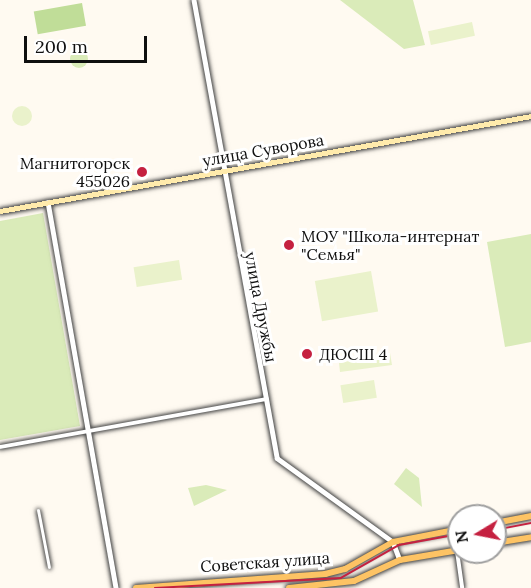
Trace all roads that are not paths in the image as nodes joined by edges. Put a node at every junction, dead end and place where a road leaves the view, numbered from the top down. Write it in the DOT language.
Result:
graph roads {
  1 [pos="194,0"];
  2 [pos="531,116"];
  3 [pos="224,170"];
  4 [pos="48,202"];
  5 [pos="0,211"];
  6 [pos="267,399"];
  7 [pos="89,431"];
  8 [pos="0,447"];
  9 [pos="38,510"];
  10 [pos="531,516"];
  11 [pos="507,521"];
  12 [pos="447,531"];
  13 [pos="531,537"];
  14 [pos="507,541"];
  15 [pos="393,542"];
  16 [pos="447,552"];
  17 [pos="400,560"];
  18 [pos="459,564"];
  19 [pos="49,567"];
  20 [pos="116,588"];
  21 [pos="136,588"];
  22 [pos="289,588"];
  23 [pos="462,588"];
  1 -- 3 [label="street, улица Дружбы"];
  2 -- 3 [label="main road, улица Суворова"];
  3 -- 4 [label="main road, улица Суворова"];
  3 -- 6 [label="street, улица Дружбы"];
  4 -- 5 [label="main road, улица Суворова"];
  4 -- 7 [label="street"];
  6 -- 7 [label="street"];
  6 -- 15 [label="street, улица Дружбы"];
  7 -- 8 [label="street"];
  7 -- 20 [label="street"];
  9 -- 19 [label="street"];
  10 -- 11 [label="main road"];
  12 -- 15 [label="main road, Советская улица"];
  13 -- 14 [label="main road"];
  15 -- 17 [label="street"];
  15 -- 21 [label="main road, Советская улица"];
  16 -- 17 [label="main road, Советская улица"];
  17 -- 22 [label="main road, Советская улица"];
  18 -- 23 [label="street"];
}
